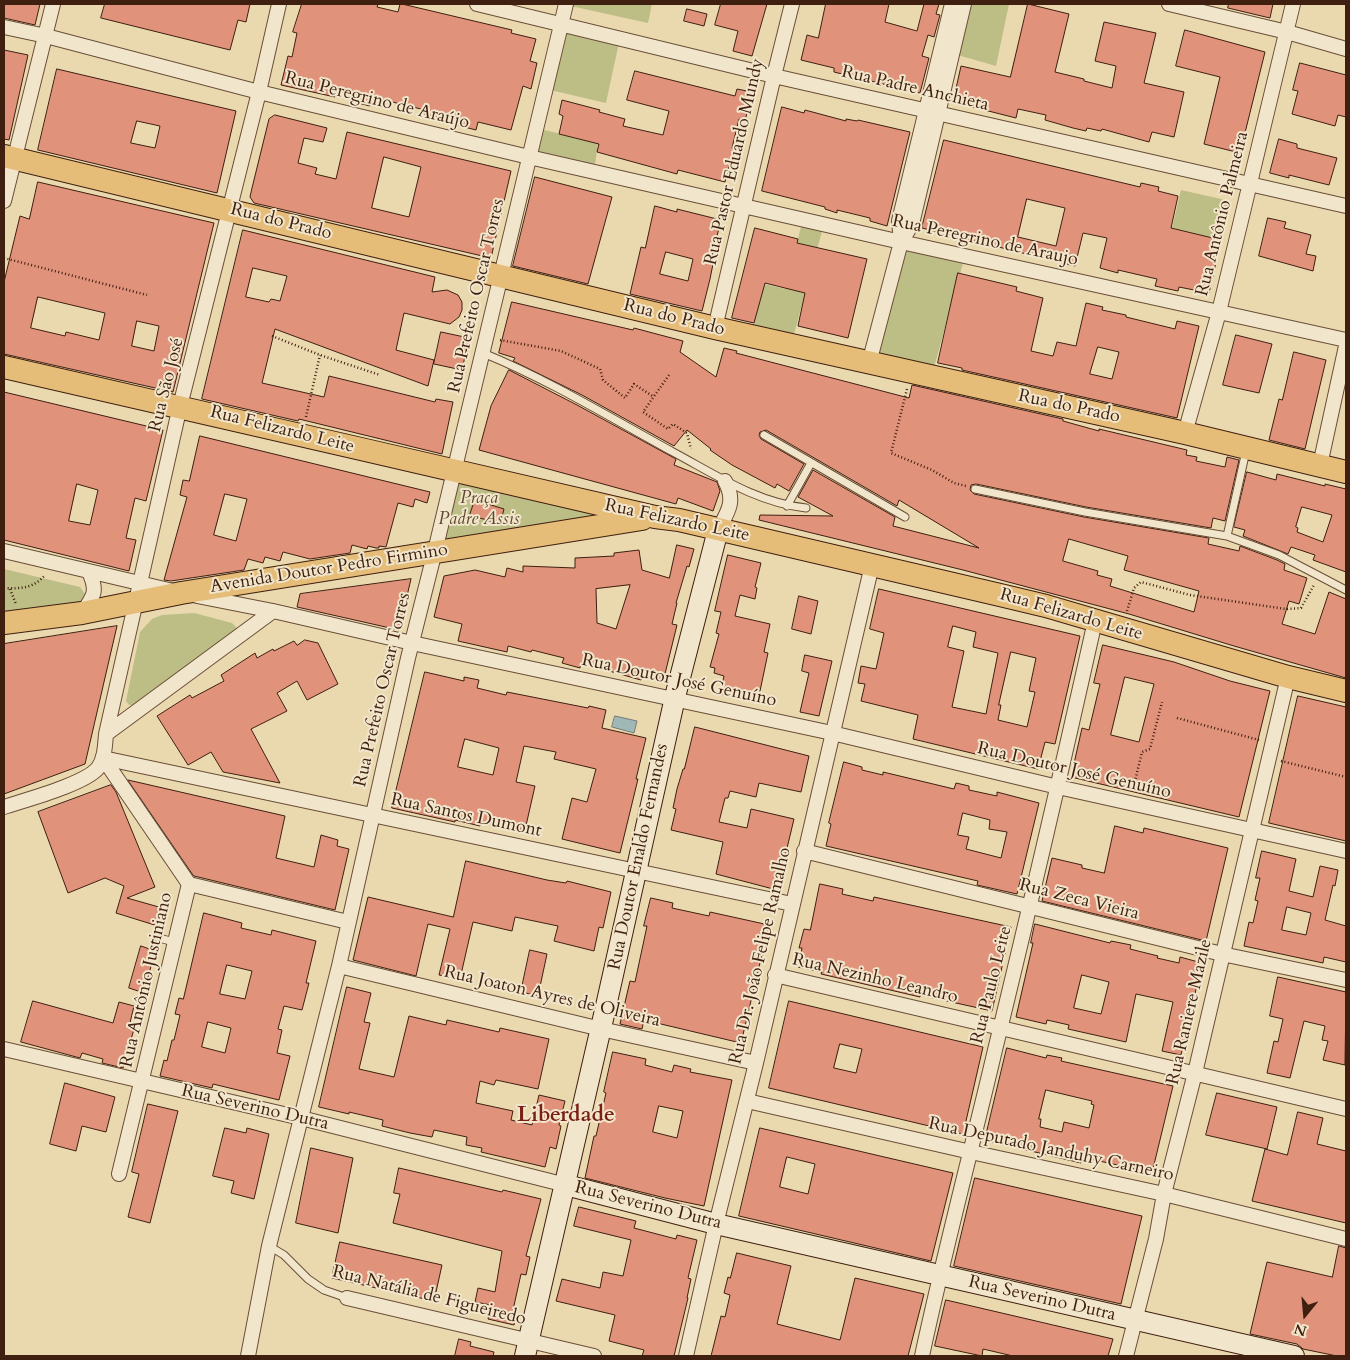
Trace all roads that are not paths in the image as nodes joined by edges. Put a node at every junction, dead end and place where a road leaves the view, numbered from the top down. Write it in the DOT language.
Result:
graph roads {
  1 [pos="53,4"];
  2 [pos="279,4"];
  3 [pos="477,4"];
  4 [pos="566,4"];
  5 [pos="792,4"];
  6 [pos="952,4"];
  7 [pos="964,4"];
  8 [pos="1168,4"];
  9 [pos="1293,4"];
  10 [pos="561,24"];
  11 [pos="4,27"];
  12 [pos="1287,32"];
  13 [pos="46,36"];
  14 [pos="1346,49"];
  15 [pos="774,76"];
  16 [pos="259,92"];
  17 [pos="932,112"];
  18 [pos="529,157"];
  19 [pos="9,158"];
  20 [pos="1250,184"];
  21 [pos="4,201"];
  22 [pos="743,206"];
  23 [pos="1346,206"];
  24 [pos="229,210"];
  25 [pos="902,242"];
  26 [pos="501,276"];
  27 [pos="1219,312"];
  28 [pos="716,328"];
  29 [pos="1346,340"];
  30 [pos="1346,346"];
  31 [pos="483,353"];
  32 [pos="869,363"];
  33 [pos="4,367"];
  34 [pos="180,406"];
  35 [pos="1185,433"];
  36 [pos="764,435"];
  37 [pos="1246,449"];
  38 [pos="811,463"];
  39 [pos="1320,466"];
  40 [pos="454,472"];
  41 [pos="1346,472"];
  42 [pos="725,481"];
  43 [pos="975,489"];
  44 [pos="787,506"];
  45 [pos="806,508"];
  46 [pos="655,517"];
  47 [pos="906,517"];
  48 [pos="718,530"];
  49 [pos="1226,536"];
  50 [pos="436,551"];
  51 [pos="4,552"];
  52 [pos="872,565"];
  53 [pos="89,572"];
  54 [pos="1346,590"];
  55 [pos="138,593"];
  56 [pos="181,593"];
  57 [pos="273,610"];
  58 [pos="82,612"];
  59 [pos="1095,621"];
  60 [pos="4,623"];
  61 [pos="412,644"];
  62 [pos="1288,676"];
  63 [pos="1346,691"];
  64 [pos="675,700"];
  65 [pos="832,733"];
  66 [pos="106,734"];
  67 [pos="103,758"];
  68 [pos="1058,787"];
  69 [pos="4,807"];
  70 [pos="372,815"];
  71 [pos="1253,830"];
  72 [pos="804,851"];
  73 [pos="1346,851"];
  74 [pos="636,872"];
  75 [pos="190,884"];
  76 [pos="792,904"];
  77 [pos="1030,908"];
  78 [pos="348,922"];
  79 [pos="158,938"];
  80 [pos="174,942"];
  81 [pos="1222,954"];
  82 [pos="339,966"];
  83 [pos="776,975"];
  84 [pos="1346,980"];
  85 [pos="1001,1028"];
  86 [pos="601,1029"];
  87 [pos="4,1049"];
  88 [pos="756,1063"];
  89 [pos="1195,1073"];
  90 [pos="142,1081"];
  91 [pos="746,1101"];
  92 [pos="1346,1109"];
  93 [pos="301,1118"];
  94 [pos="970,1152"];
  95 [pos="119,1174"];
  96 [pos="566,1185"];
  97 [pos="1164,1194"];
  98 [pos="716,1224"];
  99 [pos="1346,1239"];
  100 [pos="269,1246"];
  101 [pos="939,1275"];
  102 [pos="347,1298"];
  103 [pos="1134,1320"];
  104 [pos="527,1348"];
  105 [pos="248,1356"];
  106 [pos="594,1356"];
  107 [pos="686,1356"];
  108 [pos="922,1356"];
  109 [pos="1126,1356"];
  110 [pos="1294,1356"];
  1 -- 13 [label="street"];
  2 -- 16 [label="street, Rua São José"];
  3 -- 10 [label="street, Rua Padre Anchieta"];
  4 -- 10 [label="street, Rua Prefeito Oscar Torres"];
  5 -- 15 [label="street, Rua Pastor Eduardo Mundy"];
  6 -- 17 [label="street"];
  7 -- 17 [label="street"];
  8 -- 12 [label="street"];
  9 -- 12 [label="street, Rua Antônio Palmeira"];
  10 -- 15 [label="street, Rua Padre Anchieta"];
  10 -- 18 [label="street, Rua Prefeito Oscar Torres"];
  11 -- 13 [label="street, Rua Peregrino de Araújo"];
  12 -- 14 [label="street"];
  12 -- 20 [label="street, Rua Antônio Palmeira"];
  13 -- 16 [label="street, Rua Peregrino de Araújo"];
  13 -- 19 [label="street"];
  15 -- 17 [label="street, Rua Padre Anchieta"];
  15 -- 22 [label="street, Rua Pastor Eduardo Mundy"];
  16 -- 18 [label="street, Rua Peregrino de Araújo"];
  16 -- 24 [label="street, Rua São José"];
  17 -- 20 [label="street, Rua Padre Anchieta"];
  17 -- 25 [label="street"];
  18 -- 22 [label="street, Rua Peregrino de Araújo"];
  18 -- 26 [label="street, Rua Prefeito Oscar Torres"];
  19 -- 21 [label="street"];
  19 -- 24 [label="main road, Rua do Prado"];
  20 -- 23 [label="street, Rua Padre Anchieta"];
  20 -- 27 [label="street, Rua Antônio Palmeira"];
  22 -- 25 [label="street, Rua Peregrino de Araujo"];
  22 -- 28 [label="street, Rua Pastor Eduardo Mundy"];
  24 -- 26 [label="main road, Rua do Prado"];
  24 -- 34 [label="street, Rua São José"];
  25 -- 27 [label="street, Rua Peregrino de Araujo"];
  25 -- 32 [label="street"];
  26 -- 28 [label="main road, Rua do Prado"];
  26 -- 31 [label="street, Rua Prefeito Oscar Torres"];
  27 -- 29 [label="street, Rua Peregrino de Araujo"];
  27 -- 35 [label="street, Rua Antônio Palmeira"];
  28 -- 32 [label="main road, Rua do Prado"];
  30 -- 39 [label="street"];
  31 -- 40 [label="street, Rua Prefeito Oscar Torres"];
  31 -- 42 [label="lane"];
  32 -- 35 [label="main road, Rua do Prado"];
  33 -- 34 [label="main road, Rua Felizardo Leite"];
  34 -- 40 [label="main road, Rua Felizardo Leite"];
  34 -- 55 [label="street, Rua São José"];
  35 -- 37 [label="main road, Rua do Prado"];
  36 -- 38 [label="lane"];
  37 -- 39 [label="main road, Rua do Prado"];
  37 -- 49 [label="lane"];
  38 -- 44 [label="lane"];
  38 -- 47 [label="lane"];
  39 -- 41 [label="main road, Rua do Prado"];
  40 -- 46 [label="main road, Rua Felizardo Leite"];
  40 -- 50 [label="street, Rua Prefeito Oscar Torres"];
  42 -- 44 [label="lane"];
  42 -- 48 [label="street"];
  43 -- 49 [label="lane"];
  44 -- 45 [label="lane"];
  46 -- 48 [label="main road, Rua Felizardo Leite"];
  46 -- 50 [label="main road, Avenida Doutor Pedro Firmino"];
  48 -- 52 [label="main road, Rua Felizardo Leite"];
  48 -- 64 [label="main road, Rua Doutor Enaldo Fernandes"];
  49 -- 54 [label="lane"];
  50 -- 56 [label="main road, Avenida Doutor Pedro Firmino"];
  50 -- 61 [label="street, Rua Prefeito Oscar Torres"];
  51 -- 53 [label="street"];
  52 -- 59 [label="main road, Rua Felizardo Leite"];
  52 -- 65 [label="street, Rua Dr. João Felipe Ramalho"];
  53 -- 55 [label="street"];
  53 -- 58 [label="street"];
  55 -- 56 [label="main road, Avenida Doutor Pedro Firmino"];
  55 -- 58 [label="main road, Avenida Doutor Pedro Firmino"];
  55 -- 66 [label="street, Rua São José"];
  56 -- 57 [label="street, Rua Doutor José Genuíno"];
  57 -- 61 [label="street, Rua Doutor José Genuíno"];
  57 -- 66 [label="street"];
  58 -- 60 [label="main road, Avenida Doutor Pedro Firmino"];
  59 -- 62 [label="main road, Rua Felizardo Leite"];
  59 -- 68 [label="street, Rua Paulo Leite"];
  61 -- 64 [label="street, Rua Doutor José Genuíno"];
  61 -- 70 [label="street, Rua Prefeito Oscar Torres"];
  62 -- 63 [label="main road, Rua Felizardo Leite"];
  62 -- 71 [label="street, Rua Raniere Mazile"];
  64 -- 65 [label="street, Rua Doutor José Genuíno"];
  64 -- 74 [label="main road, Rua Doutor Enaldo Fernandes"];
  65 -- 68 [label="street, Rua Doutor José Genuíno"];
  65 -- 72 [label="street, Rua Dr. João Felipe Ramalho"];
  66 -- 67 [label="street, Rua São José"];
  67 -- 69 [label="street, Rua São José"];
  67 -- 70 [label="street, Rua Santos Dumont"];
  67 -- 75 [label="street, Rua Antônio Justiniano"];
  68 -- 71 [label="street, Rua Doutor José Genuíno"];
  68 -- 77 [label="street, Rua Paulo Leite"];
  70 -- 74 [label="street, Rua Santos Dumont"];
  70 -- 78 [label="street, Rua Prefeito Oscar Torres"];
  71 -- 73 [label="street, Rua Doutor José Genuíno"];
  71 -- 81 [label="street, Rua Raniere Mazile"];
  72 -- 76 [label="street, Rua Dr. João Felipe Ramalho"];
  72 -- 77 [label="street, Rua Zeca Vieira"];
  74 -- 76 [label="street, Rua Santos Dumont"];
  74 -- 86 [label="main road, Rua Doutor Enaldo Fernandes"];
  75 -- 78 [label="street"];
  75 -- 80 [label="street, Rua Antônio Justiniano"];
  76 -- 83 [label="street, Rua Dr. João Felipe Ramalho"];
  77 -- 81 [label="street, Rua Zeca Vieira"];
  77 -- 85 [label="street, Rua Paulo Leite"];
  78 -- 82 [label="street, Rua Prefeito Oscar Torres"];
  79 -- 80 [label="lane"];
  80 -- 90 [label="street, Rua Antônio Justiniano"];
  81 -- 84 [label="street, Rua Zeca Vieira"];
  81 -- 89 [label="street, Rua Raniere Mazile"];
  82 -- 86 [label="street, Rua Joaton Ayres de Oliveira"];
  82 -- 93 [label="street, Rua Prefeito Oscar Torres"];
  83 -- 85 [label="street, Rua Nezinho Leandro"];
  83 -- 88 [label="street, Rua Dr. João Felipe Ramalho"];
  85 -- 89 [label="street, Rua Nezinho Leandro"];
  85 -- 94 [label="street, Rua Paulo Leite"];
  86 -- 88 [label="street, Rua Joaton Ayres de Oliveira"];
  86 -- 96 [label="main road, Rua Doutor Enaldo Fernandes"];
  87 -- 90 [label="street, Rua Severino Dutra"];
  88 -- 91 [label="street, Rua Dr. João Felipe Ramalho"];
  89 -- 92 [label="street, Rua Nezinho Leandro"];
  89 -- 97 [label="street, Rua Raniere Mazile"];
  90 -- 93 [label="street, Rua Severino Dutra"];
  90 -- 95 [label="street, Rua Antônio Justiniano"];
  91 -- 94 [label="street, Rua Deputado Janduhy Carneiro"];
  91 -- 98 [label="street, Rua Dr. João Felipe Ramalho"];
  93 -- 96 [label="street, Rua Severino Dutra"];
  93 -- 100 [label="street, Rua Prefeito Oscar Torres"];
  94 -- 97 [label="street, Rua Deputado Janduhy Carneiro"];
  94 -- 101 [label="street, Rua Paulo Leite"];
  96 -- 98 [label="main road, Rua Severino Dutra"];
  96 -- 104 [label="main road, Rua Doutor Enaldo Fernandes"];
  97 -- 99 [label="street, Rua Deputado Janduhy Carneiro"];
  97 -- 103 [label="street, Rua Raniere Mazile"];
  98 -- 101 [label="main road, Rua Severino Dutra"];
  98 -- 107 [label="street, Rua Dr. João Felipe Ramalho"];
  100 -- 102 [label="lane, Rua Natália de Figueiredo"];
  100 -- 105 [label="street, Rua Prefeito Oscar Torres"];
  101 -- 103 [label="main road, Rua Severino Dutra"];
  101 -- 108 [label="street, Rua Paulo Leite"];
  102 -- 104 [label="street, Rua Natália de Figueiredo"];
  103 -- 109 [label="street, Rua Raniere Mazile"];
  103 -- 110 [label="main road, Rua Severino Dutra"];
  104 -- 106 [label="street, Rua Natália de Figueiredo"];
}
